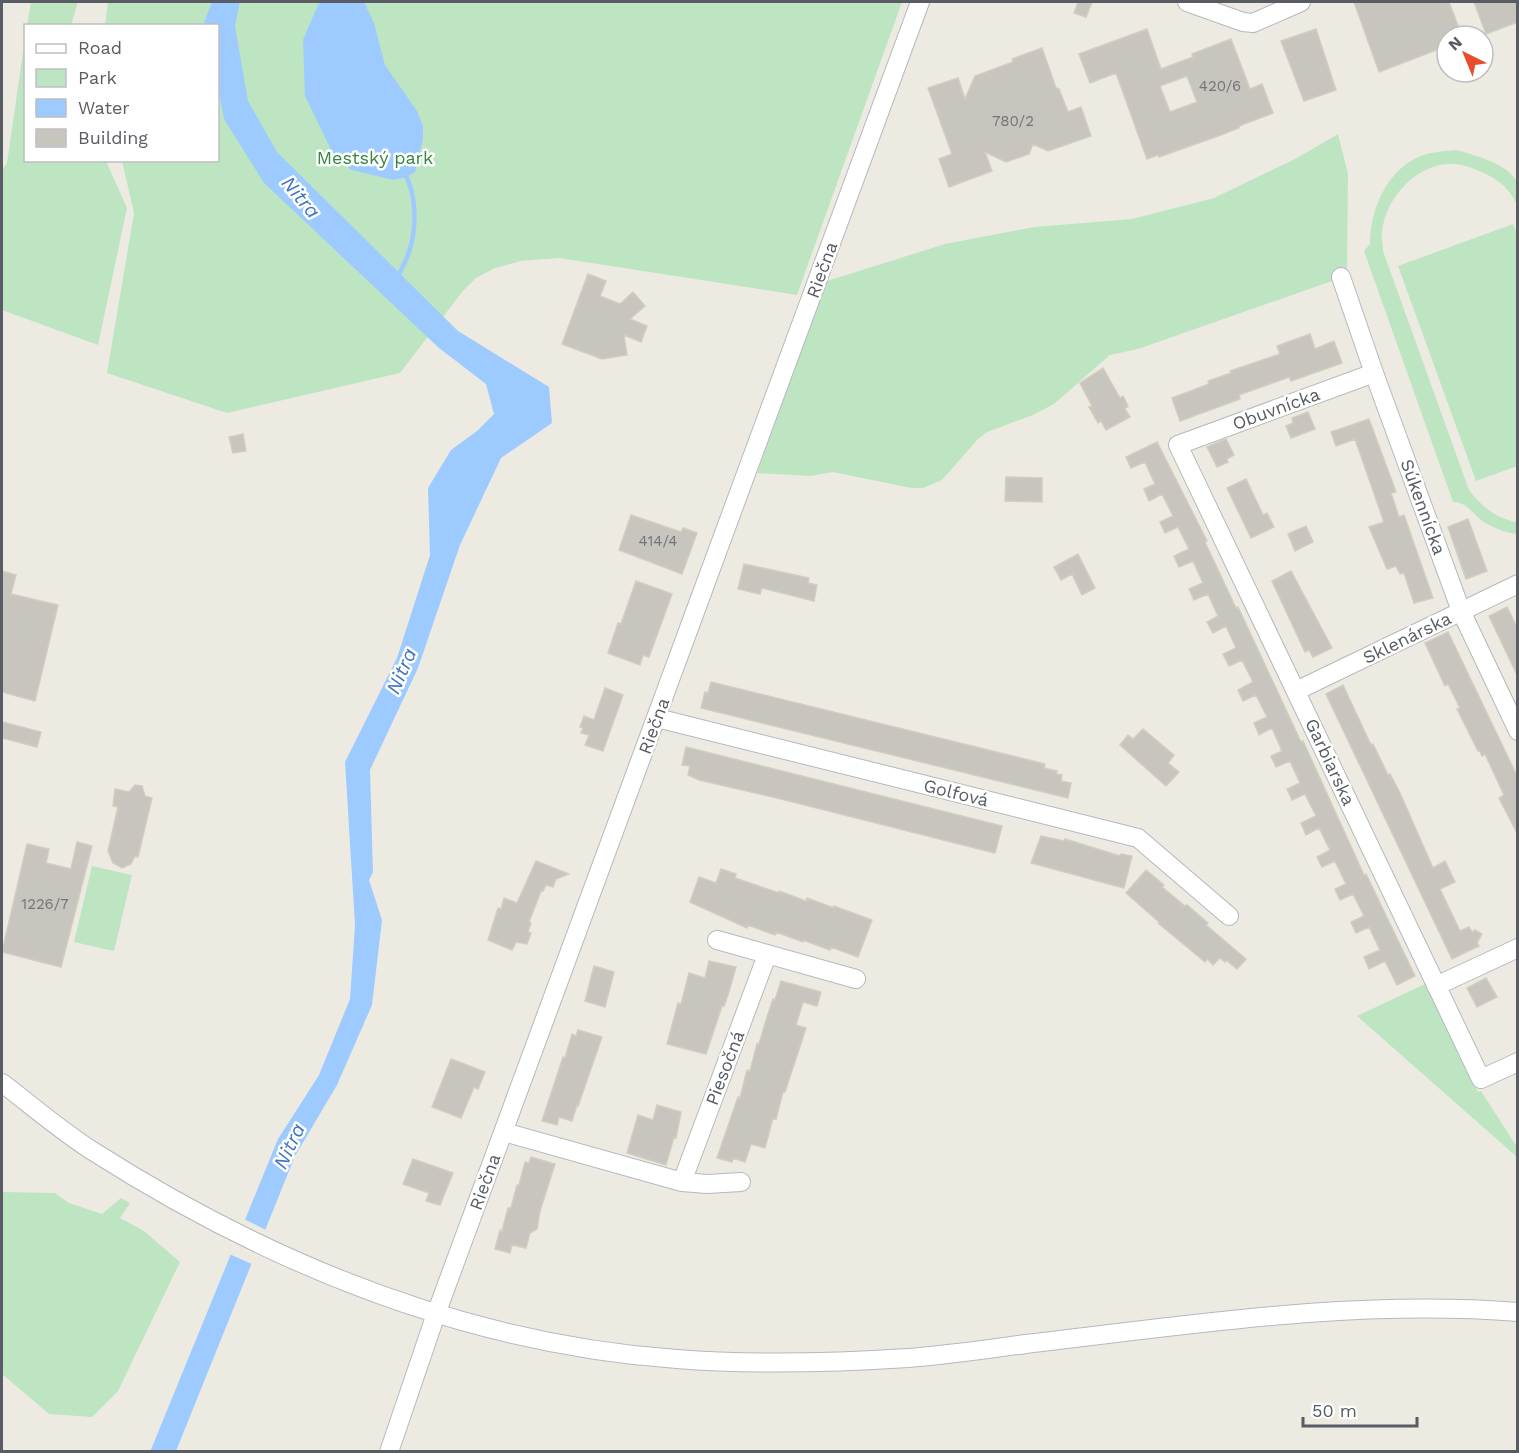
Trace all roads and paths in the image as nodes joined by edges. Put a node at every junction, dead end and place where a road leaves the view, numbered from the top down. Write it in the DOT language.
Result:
graph roads {
  1 [pos="920,2"];
  2 [pos="1187,2"];
  3 [pos="1301,2"];
  4 [pos="1341,277"];
  5 [pos="1374,373"];
  6 [pos="1178,445"];
  7 [pos="1518,584"];
  8 [pos="1461,611"];
  9 [pos="1296,691"];
  10 [pos="657,718"];
  11 [pos="1518,731"];
  12 [pos="1229,916"];
  13 [pos="717,940"];
  14 [pos="1518,948"];
  15 [pos="767,955"];
  16 [pos="856,979"];
  17 [pos="1436,986"];
  18 [pos="1518,1062"];
  19 [pos="2,1083"];
  20 [pos="504,1132"];
  21 [pos="682,1182"];
  22 [pos="741,1182"];
  23 [pos="1518,1312"];
  24 [pos="436,1314"];
  25 [pos="389,1452"];
  1 -- 10 [label="street, Riečna"];
  2 -- 3 [label="street"];
  4 -- 5 [label="street, Súkennícka"];
  5 -- 6 [label="street, Obuvnícka"];
  5 -- 8 [label="street, Súkennícka"];
  6 -- 9 [label="street, Garbiarska"];
  7 -- 8 [label="street, Sklenárska"];
  8 -- 9 [label="street, Sklenárska"];
  8 -- 11 [label="street, Súkennícka"];
  9 -- 17 [label="street, Garbiarska"];
  10 -- 12 [label="street, Golfová"];
  10 -- 20 [label="street, Riečna"];
  13 -- 15 [label="street"];
  14 -- 17 [label="street"];
  15 -- 16 [label="street"];
  15 -- 21 [label="street, Piesočná"];
  17 -- 18 [label="street, Garbiarska"];
  19 -- 24 [label="street"];
  20 -- 21 [label="street"];
  20 -- 24 [label="street, Riečna"];
  21 -- 22 [label="street"];
  23 -- 24 [label="street"];
  24 -- 25 [label="street, Riečna"];
}
